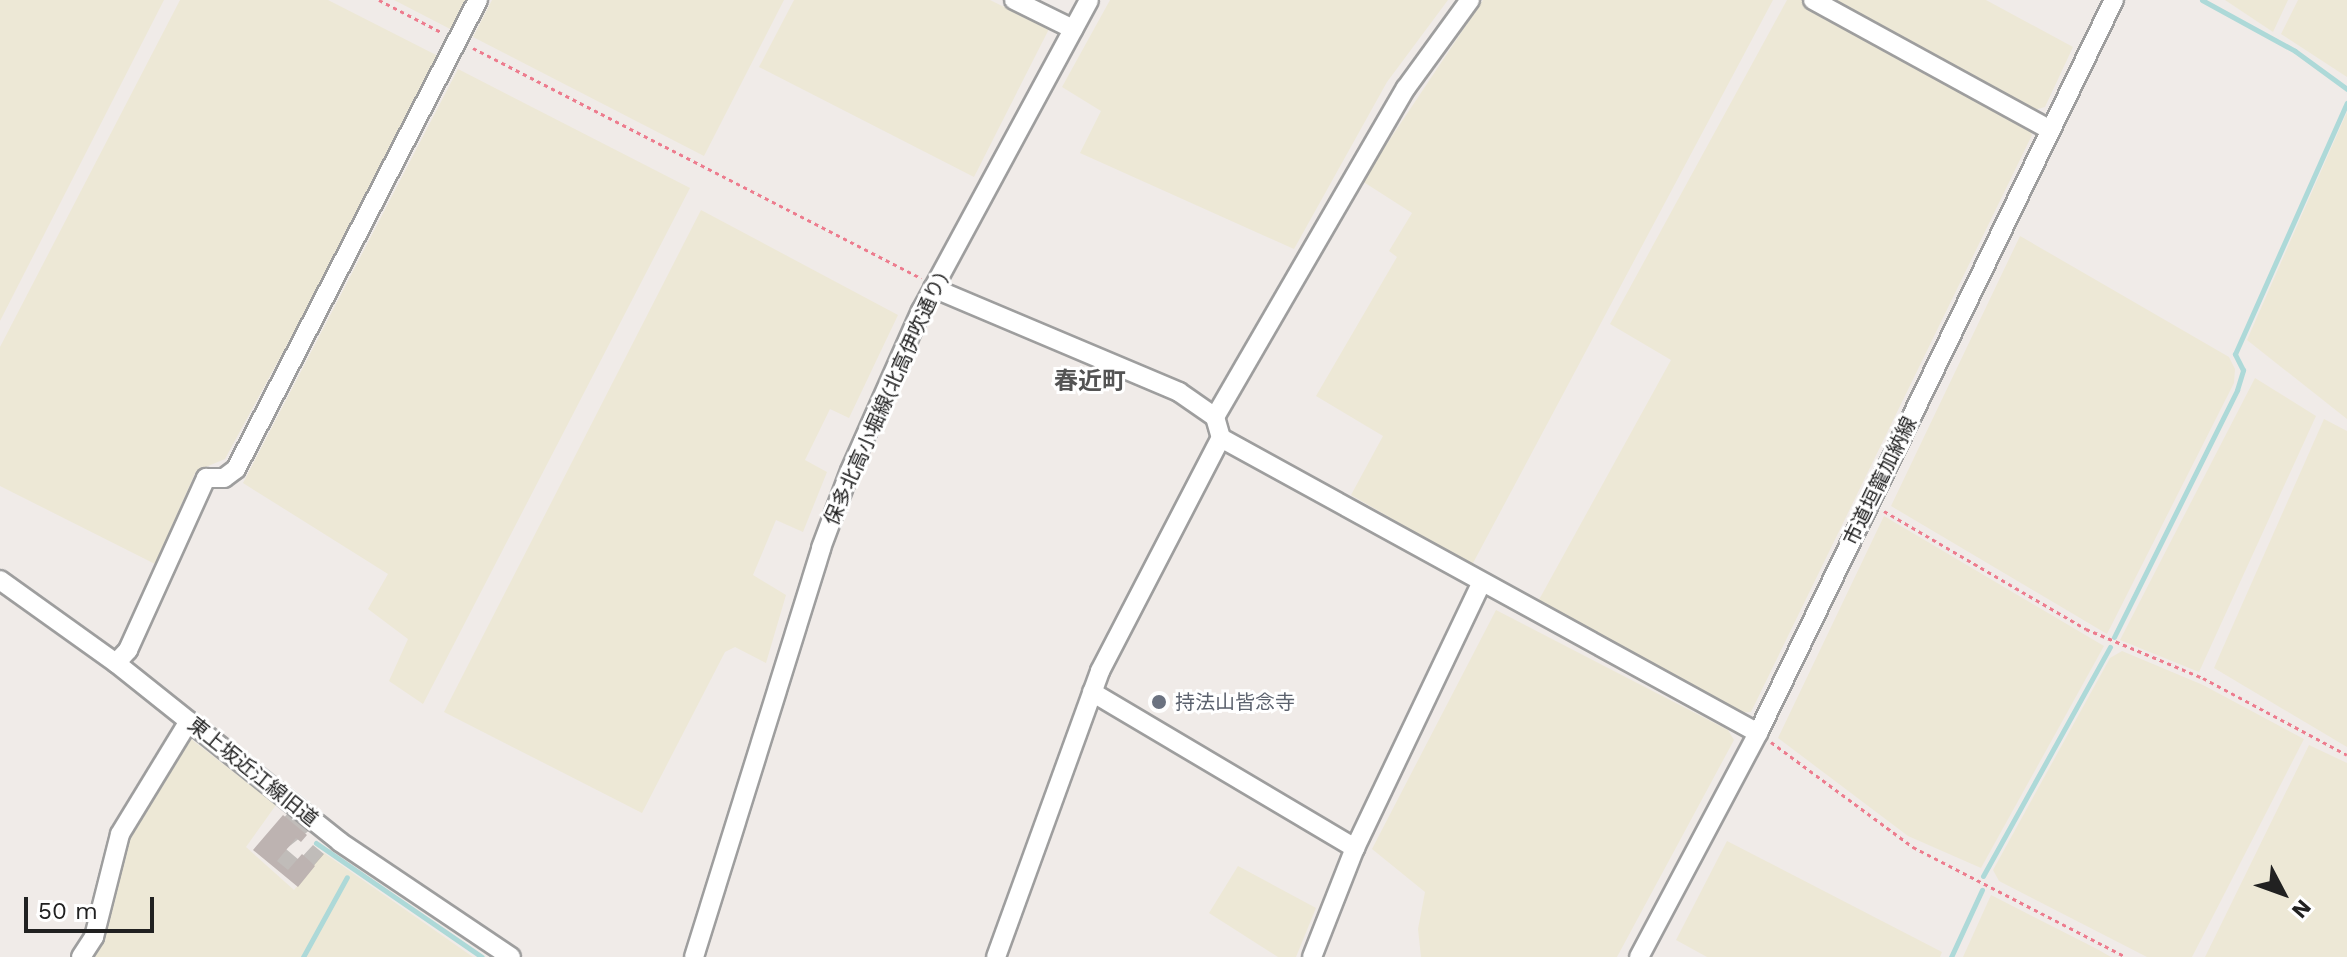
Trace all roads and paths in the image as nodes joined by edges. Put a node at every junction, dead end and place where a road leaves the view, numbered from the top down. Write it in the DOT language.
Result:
graph roads {
  1 [pos="379,0"];
  2 [pos="478,0"];
  3 [pos="1014,0"];
  4 [pos="1089,0"];
  5 [pos="1470,0"];
  6 [pos="1813,0"];
  7 [pos="2114,0"];
  8 [pos="1073,29"];
  9 [pos="457,40"];
  10 [pos="2050,130"];
  11 [pos="933,288"];
  12 [pos="1215,417"];
  13 [pos="1221,438"];
  14 [pos="1870,502"];
  15 [pos="0,580"];
  16 [pos="1481,584"];
  17 [pos="116,663"];
  18 [pos="1092,692"];
  19 [pos="189,721"];
  20 [pos="1758,733"];
  21 [pos="2347,755"];
  22 [pos="1355,848"];
  23 [pos="81,957"];
  24 [pos="511,957"];
  25 [pos="694,957"];
  26 [pos="996,957"];
  27 [pos="1312,957"];
  28 [pos="1639,957"];
  29 [pos="2126,957"];
  1 -- 9 [label="path"];
  2 -- 9 [label="street"];
  3 -- 8 [label="street"];
  4 -- 8 [label="street, 保多北高小堀線(北高伊吹通り)"];
  5 -- 12 [label="street"];
  6 -- 10 [label="street"];
  7 -- 10 [label="street, 市道垣籠加納線"];
  8 -- 11 [label="street, 保多北高小堀線(北高伊吹通り)"];
  9 -- 11 [label="path"];
  9 -- 17 [label="street"];
  10 -- 14 [label="street, 市道垣籠加納線"];
  11 -- 12 [label="street"];
  11 -- 25 [label="street, 保多北高小堀線(北高伊吹通り)"];
  12 -- 13 [label="street"];
  13 -- 16 [label="street"];
  13 -- 18 [label="street"];
  14 -- 20 [label="street, 市道垣籠加納線"];
  14 -- 21 [label="path"];
  15 -- 17 [label="street, 東上坂近江線旧道"];
  16 -- 20 [label="street"];
  16 -- 22 [label="street"];
  17 -- 19 [label="street, 東上坂近江線旧道"];
  18 -- 22 [label="street"];
  18 -- 26 [label="street"];
  19 -- 23 [label="street"];
  19 -- 24 [label="street, 東上坂近江線旧道"];
  20 -- 28 [label="street, 市道垣籠加納線"];
  20 -- 29 [label="path"];
  22 -- 27 [label="street"];
}
